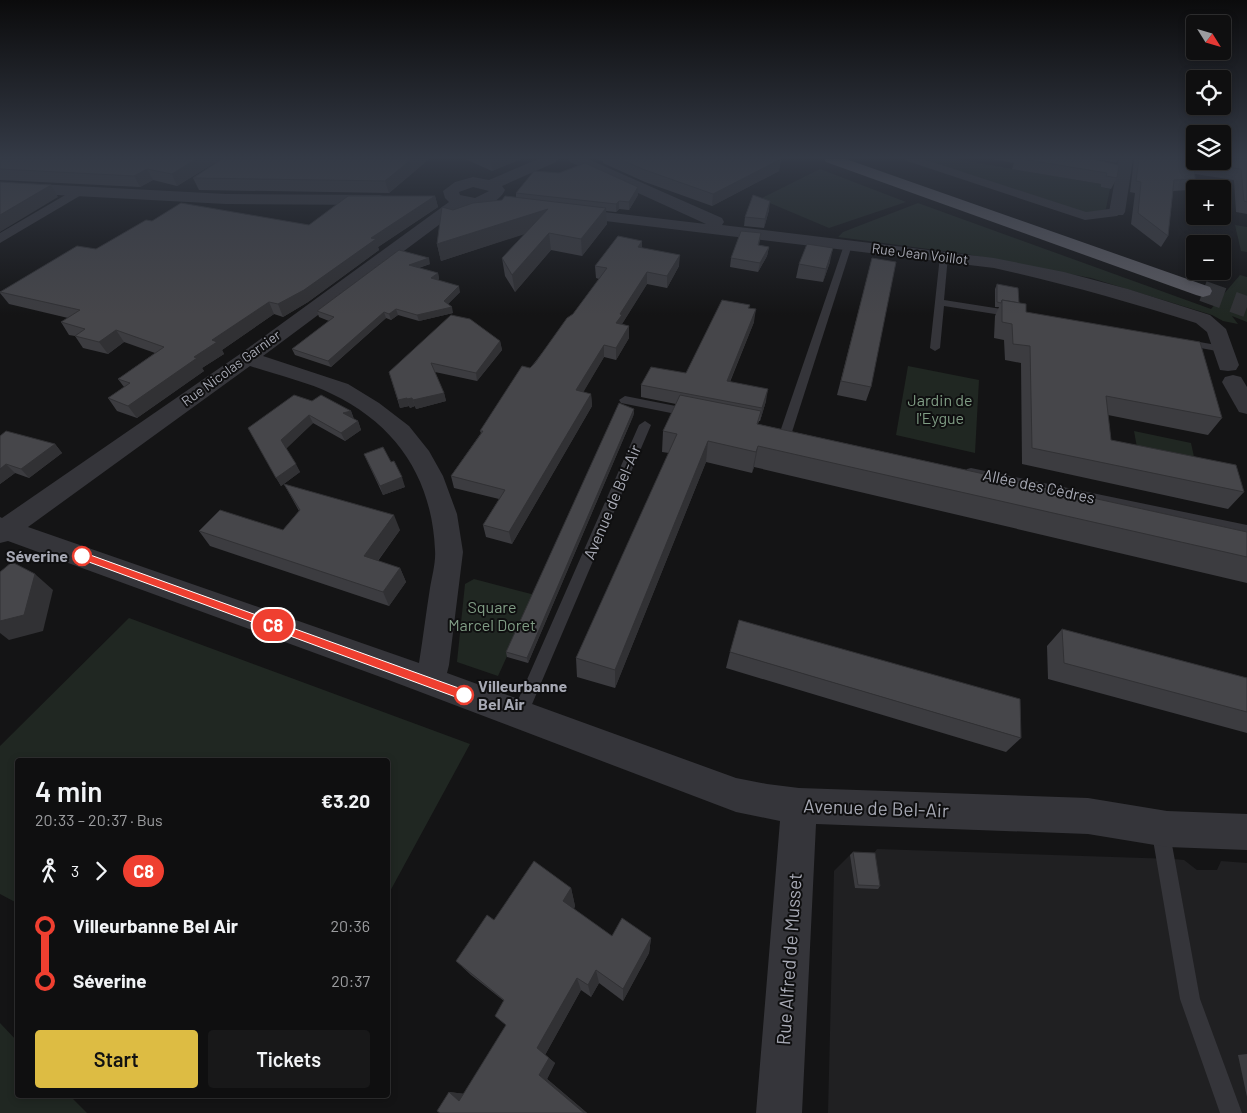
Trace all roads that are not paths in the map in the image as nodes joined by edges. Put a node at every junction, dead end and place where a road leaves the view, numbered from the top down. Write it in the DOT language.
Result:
graph roads {
  1 [pos="46,211"];
  2 [pos="439,211"];
  3 [pos="552,211"];
  4 [pos="693,211"];
  5 [pos="978,211"];
  6 [pos="1025,211"];
  7 [pos="1067,211"];
  8 [pos="1117,212"];
  9 [pos="718,230"];
  10 [pos="1085,232"];
  11 [pos="0,239"];
  12 [pos="848,245"];
  13 [pos="944,256"];
  14 [pos="1203,291"];
  15 [pos="939,302"];
  16 [pos="1027,316"];
  17 [pos="1173,341"];
  18 [pos="935,348"];
  19 [pos="247,358"];
  20 [pos="1227,365"];
  21 [pos="625,400"];
  22 [pos="1247,407"];
  23 [pos="701,415"];
  24 [pos="645,425"];
  25 [pos="786,432"];
  26 [pos="959,469"];
  27 [pos="2,530"];
  28 [pos="1247,530"];
  29 [pos="428,681"];
  30 [pos="519,716"];
  31 [pos="799,806"];
  32 [pos="1160,827"];
  33 [pos="1247,832"];
  34 [pos="779,1113"];
  35 [pos="1231,1113"];
  1 -- 11 [label="street"];
  2 -- 19 [label="street, Rue Nicolas Garnier"];
  3 -- 9 [label="street, Rue Jean Voillot"];
  4 -- 9 [label="street"];
  5 -- 14 [label="highway"];
  6 -- 10 [label="highway"];
  7 -- 8 [label="street"];
  9 -- 12 [label="street, Rue Jean Voillot"];
  12 -- 13 [label="street, Rue Jean Voillot"];
  12 -- 25 [label="lane"];
  13 -- 15 [label="lane"];
  13 -- 20 [label="street, Rue Jean Voillot"];
  15 -- 16 [label="lane"];
  15 -- 18 [label="lane"];
  17 -- 20 [label="lane"];
  19 -- 27 [label="street, Rue Nicolas Garnier"];
  19 -- 29 [label="street"];
  20 -- 22 [label="street, Rue Jean Voillot"];
  21 -- 23 [label="lane"];
  24 -- 30 [label="lane, Avenue de Bel-Air"];
  26 -- 28 [label="lane, Allée des Cèdres"];
  27 -- 29 [label="street, Avenue de Bel-Air"];
  29 -- 30 [label="street, Avenue de Bel-Air"];
  30 -- 31 [label="street, Avenue de Bel-Air"];
  31 -- 32 [label="street, Avenue de Bel-Air"];
  31 -- 34 [label="street, Rue Alfred de Musset"];
  32 -- 33 [label="street, Avenue de Bel-Air"];
  32 -- 35 [label="lane"];
}
